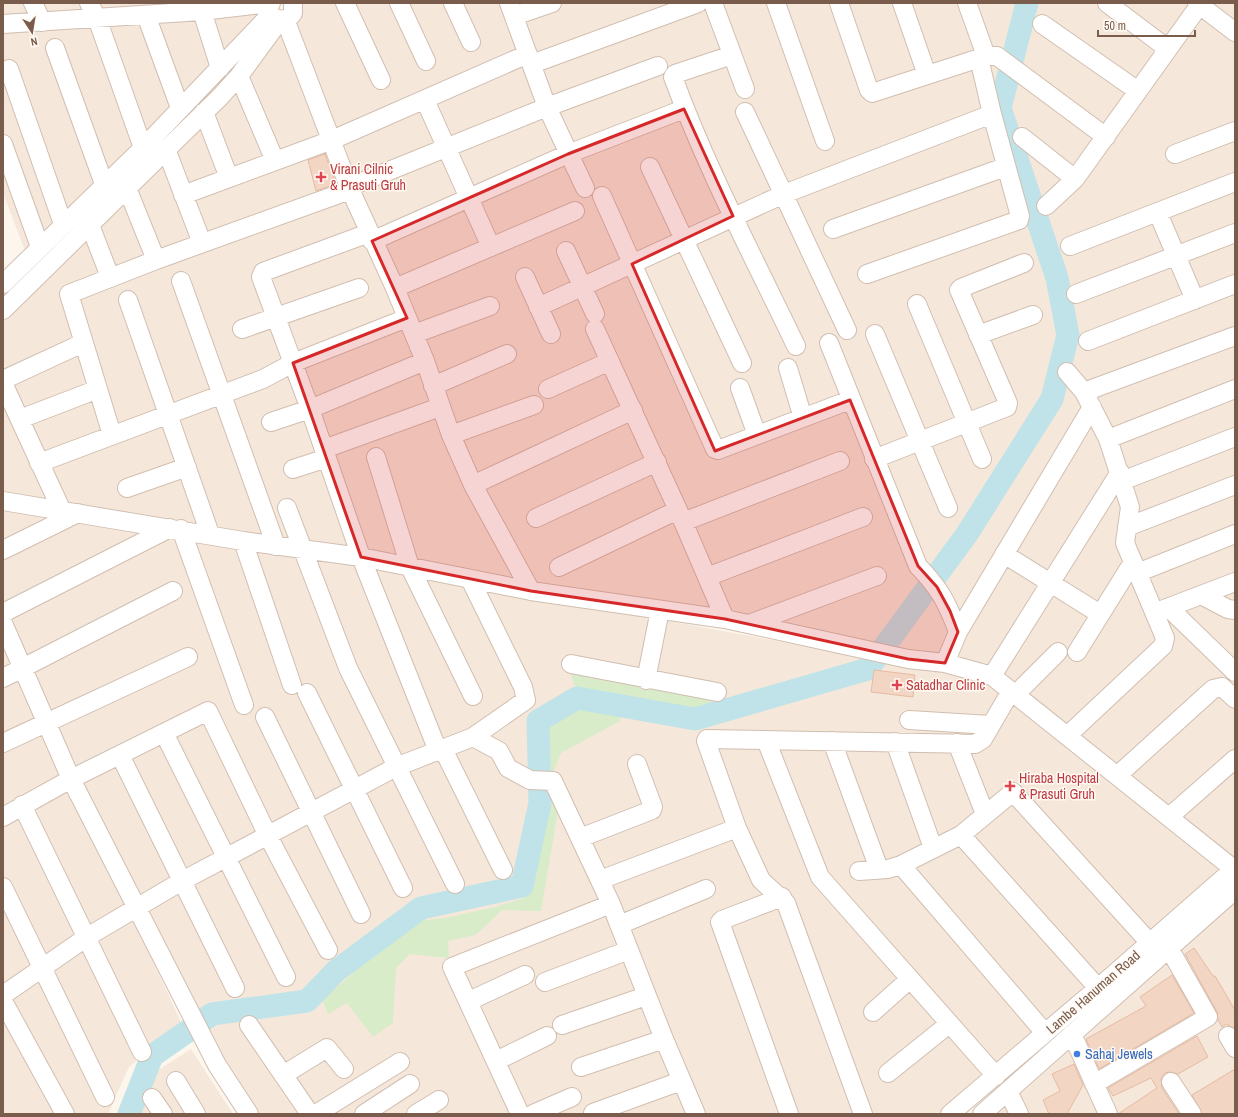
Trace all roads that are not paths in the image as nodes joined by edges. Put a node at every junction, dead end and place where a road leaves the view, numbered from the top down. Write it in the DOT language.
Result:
graph roads {
  1 [pos="33,3"];
  2 [pos="293,3"];
  3 [pos="345,3"];
  4 [pos="399,3"];
  5 [pos="453,3"];
  6 [pos="552,3"];
  7 [pos="698,3"];
  8 [pos="713,3"];
  9 [pos="776,3"];
  10 [pos="839,3"];
  11 [pos="902,3"];
  12 [pos="966,3"];
  13 [pos="1107,3"];
  14 [pos="1200,4"];
  15 [pos="512,9"];
  16 [pos="93,10"];
  17 [pos="202,11"];
  18 [pos="276,12"];
  19 [pos="146,15"];
  20 [pos="42,22"];
  21 [pos="3,24"];
  22 [pos="1042,24"];
  23 [pos="1235,32"];
  24 [pos="471,42"];
  25 [pos="55,48"];
  26 [pos="1168,49"];
  27 [pos="732,55"];
  28 [pos="982,57"];
  29 [pos="530,59"];
  30 [pos="426,61"];
  31 [pos="658,66"];
  32 [pos="220,68"];
  33 [pos="9,69"];
  34 [pos="928,75"];
  35 [pos="239,76"];
  36 [pos="381,80"];
  37 [pos="745,89"];
  38 [pos="1138,91"];
  39 [pos="425,100"];
  40 [pos="547,107"];
  41 [pos="180,108"];
  42 [pos="684,109"];
  43 [pos="204,112"];
  44 [pos="745,112"];
  45 [pos="992,114"];
  46 [pos="1235,131"];
  47 [pos="1022,137"];
  48 [pos="1106,137"];
  49 [pos="332,140"];
  50 [pos="825,141"];
  51 [pos="3,144"];
  52 [pos="446,147"];
  53 [pos="142,148"];
  54 [pos="166,149"];
  55 [pos="568,154"];
  56 [pos="1175,154"];
  57 [pos="275,161"];
  58 [pos="1005,167"];
  59 [pos="650,168"];
  60 [pos="229,178"];
  61 [pos="1075,178"];
  62 [pos="1235,182"];
  63 [pos="104,184"];
  64 [pos="127,188"];
  65 [pos="350,188"];
  66 [pos="585,188"];
  67 [pos="784,194"];
  68 [pos="183,195"];
  69 [pos="602,196"];
  70 [pos="468,197"];
  71 [pos="1046,206"];
  72 [pos="575,211"];
  73 [pos="1158,213"];
  74 [pos="733,216"];
  75 [pos="63,224"];
  76 [pos="90,225"];
  77 [pos="833,229"];
  78 [pos="1235,232"];
  79 [pos="370,237"];
  80 [pos="684,238"];
  81 [pos="202,243"];
  82 [pos="1070,246"];
  83 [pos="40,247"];
  84 [pos="491,247"];
  85 [pos="566,251"];
  86 [pos="1176,256"];
  87 [pos="156,260"];
  88 [pos="1024,263"];
  89 [pos="632,264"];
  90 [pos="867,274"];
  91 [pos="110,277"];
  92 [pos="525,278"];
  93 [pos="181,281"];
  94 [pos="3,284"];
  95 [pos="1235,284"];
  96 [pos="582,286"];
  97 [pos="359,288"];
  98 [pos="395,288"];
  99 [pos="1076,294"];
  100 [pos="17,296"];
  101 [pos="128,300"];
  102 [pos="1195,300"];
  103 [pos="917,304"];
  104 [pos="490,306"];
  105 [pos="538,307"];
  106 [pos="3,310"];
  107 [pos="1033,315"];
  108 [pos="277,318"];
  109 [pos="411,326"];
  110 [pos="242,329"];
  111 [pos="847,330"];
  112 [pos="551,334"];
  113 [pos="875,334"];
  114 [pos="978,335"];
  115 [pos="1235,336"];
  116 [pos="1088,342"];
  117 [pos="83,343"];
  118 [pos="829,343"];
  119 [pos="796,346"];
  120 [pos="507,354"];
  121 [pos="425,361"];
  122 [pos="610,361"];
  123 [pos="293,363"];
  124 [pos="742,363"];
  125 [pos="788,368"];
  126 [pos="1067,372"];
  127 [pos="3,380"];
  128 [pos="3,383"];
  129 [pos="433,386"];
  130 [pos="740,388"];
  131 [pos="98,389"];
  132 [pos="548,389"];
  133 [pos="1235,389"];
  134 [pos="221,394"];
  135 [pos="850,400"];
  136 [pos="1088,400"];
  137 [pos="534,405"];
  138 [pos="440,407"];
  139 [pos="310,409"];
  140 [pos="633,410"];
  141 [pos="168,413"];
  142 [pos="804,418"];
  143 [pos="20,419"];
  144 [pos="271,422"];
  145 [pos="967,423"];
  146 [pos="112,435"];
  147 [pos="451,435"];
  148 [pos="757,435"];
  149 [pos="1235,437"];
  150 [pos="1108,439"];
  151 [pos="920,442"];
  152 [pos="325,454"];
  153 [pos="376,457"];
  154 [pos="874,459"];
  155 [pos="982,459"];
  156 [pos="840,461"];
  157 [pos="657,462"];
  158 [pos="39,463"];
  159 [pos="187,468"];
  160 [pos="293,469"];
  161 [pos="1121,477"];
  162 [pos="473,485"];
  163 [pos="1235,485"];
  164 [pos="127,488"];
  165 [pos="3,501"];
  166 [pos="287,508"];
  167 [pos="948,508"];
  168 [pos="61,509"];
  169 [pos="78,513"];
  170 [pos="681,516"];
  171 [pos="536,518"];
  172 [pos="863,518"];
  173 [pos="1127,527"];
  174 [pos="176,528"];
  175 [pos="210,534"];
  176 [pos="1235,534"];
  177 [pos="243,540"];
  178 [pos="276,546"];
  179 [pos="3,550"];
  180 [pos="302,550"];
  181 [pos="1004,554"];
  182 [pos="361,557"];
  183 [pos="559,566"];
  184 [pos="410,567"];
  185 [pos="1135,568"];
  186 [pos="877,576"];
  187 [pos="707,577"];
  188 [pos="470,579"];
  189 [pos="1051,582"];
  190 [pos="1235,582"];
  191 [pos="173,591"];
  192 [pos="531,591"];
  193 [pos="1201,595"];
  194 [pos="660,610"];
  195 [pos="1162,610"];
  196 [pos="1235,610"];
  197 [pos="3,613"];
  198 [pos="1100,614"];
  199 [pos="725,619"];
  200 [pos="3,623"];
  201 [pos="748,624"];
  202 [pos="958,632"];
  203 [pos="1058,652"];
  204 [pos="1077,652"];
  205 [pos="188,657"];
  206 [pos="945,663"];
  207 [pos="571,664"];
  208 [pos="23,668"];
  209 [pos="1235,672"];
  210 [pos="992,676"];
  211 [pos="3,678"];
  212 [pos="646,680"];
  213 [pos="717,692"];
  214 [pos="1013,693"];
  215 [pos="473,696"];
  216 [pos="1234,698"];
  217 [pos="244,705"];
  218 [pos="265,718"];
  219 [pos="909,720"];
  220 [pos="46,722"];
  221 [pos="991,725"];
  222 [pos="164,733"];
  223 [pos="1067,736"];
  224 [pos="473,737"];
  225 [pos="766,740"];
  226 [pos="832,741"];
  227 [pos="895,742"];
  228 [pos="3,743"];
  229 [pos="957,743"];
  230 [pos="441,750"];
  231 [pos="120,755"];
  232 [pos="1235,759"];
  233 [pos="637,764"];
  234 [pos="396,767"];
  235 [pos="1118,775"];
  236 [pos="71,779"];
  237 [pos="355,790"];
  238 [pos="22,805"];
  239 [pos="312,813"];
  240 [pos="985,814"];
  241 [pos="3,816"];
  242 [pos="1169,817"];
  243 [pos="737,828"];
  244 [pos="961,835"];
  245 [pos="268,836"];
  246 [pos="580,838"];
  247 [pos="933,848"];
  248 [pos="226,857"];
  249 [pos="900,865"];
  250 [pos="1235,869"];
  251 [pos="503,870"];
  252 [pos="879,870"];
  253 [pos="859,871"];
  254 [pos="600,880"];
  255 [pos="182,881"];
  256 [pos="455,884"];
  257 [pos="3,887"];
  258 [pos="403,888"];
  259 [pos="706,888"];
  260 [pos="1235,890"];
  261 [pos="782,897"];
  262 [pos="611,904"];
  263 [pos="137,909"];
  264 [pos="361,914"];
  265 [pos="619,925"];
  266 [pos="87,937"];
  267 [pos="1150,943"];
  268 [pos="1169,948"];
  269 [pos="328,950"];
  270 [pos="629,950"];
  271 [pos="42,967"];
  272 [pos="525,975"];
  273 [pos="286,977"];
  274 [pos="910,979"];
  275 [pos="545,982"];
  276 [pos="235,988"];
  277 [pos="1098,988"];
  278 [pos="3,995"];
  279 [pos="646,996"];
  280 [pos="3,1001"];
  281 [pos="469,1001"];
  282 [pos="873,1012"];
  283 [pos="949,1024"];
  284 [pos="249,1025"];
  285 [pos="562,1026"];
  286 [pos="1045,1033"];
  287 [pos="1072,1034"];
  288 [pos="547,1036"];
  289 [pos="664,1040"];
  290 [pos="142,1052"];
  291 [pos="496,1060"];
  292 [pos="400,1062"];
  293 [pos="582,1067"];
  294 [pos="344,1069"];
  295 [pos="888,1073"];
  296 [pos="283,1076"];
  297 [pos="996,1076"];
  298 [pos="176,1081"];
  299 [pos="681,1081"];
  300 [pos="1171,1082"];
  301 [pos="410,1084"];
  302 [pos="1094,1084"];
  303 [pos="1008,1091"];
  304 [pos="105,1096"];
  305 [pos="572,1097"];
  306 [pos="152,1098"];
  307 [pos="439,1100"];
  308 [pos="593,1113"];
  309 [pos="65,1114"];
  310 [pos="163,1114"];
  311 [pos="196,1114"];
  312 [pos="248,1114"];
  313 [pos="310,1114"];
  314 [pos="316,1114"];
  315 [pos="364,1114"];
  316 [pos="416,1114"];
  317 [pos="520,1114"];
  318 [pos="533,1114"];
  319 [pos="696,1114"];
  320 [pos="789,1114"];
  321 [pos="864,1114"];
  322 [pos="950,1114"];
  323 [pos="982,1114"];
  324 [pos="1019,1114"];
  325 [pos="1108,1114"];
  326 [pos="1192,1114"];
  1 -- 20 [label="street"];
  2 -- 18 [label="street"];
  3 -- 36 [label="street"];
  4 -- 30 [label="street"];
  5 -- 24 [label="street"];
  6 -- 15 [label="street"];
  7 -- 29 [label="street"];
  8 -- 27 [label="street"];
  9 -- 50 [label="street"];
  10 -- 34 [label="street"];
  11 -- 34 [label="street"];
  12 -- 28 [label="street"];
  13 -- 26 [label="street"];
  14 -- 23 [label="street"];
  14 -- 26 [label="street"];
  15 -- 29 [label="street"];
  16 -- 19 [label="street"];
  16 -- 20 [label="street"];
  16 -- 53 [label="street"];
  17 -- 18 [label="street"];
  17 -- 19 [label="street"];
  17 -- 32 [label="street"];
  18 -- 32 [label="street"];
  18 -- 35 [label="street"];
  18 -- 49 [label="street"];
  19 -- 41 [label="street"];
  20 -- 21 [label="street"];
  22 -- 38 [label="street"];
  25 -- 63 [label="street"];
  26 -- 38 [label="street"];
  27 -- 37 [label="street"];
  27 -- 42 [label="street"];
  28 -- 34 [label="street"];
  28 -- 45 [label="street"];
  28 -- 48 [label="street"];
  29 -- 39 [label="street"];
  29 -- 40 [label="street"];
  31 -- 40 [label="street"];
  32 -- 41 [label="street"];
  33 -- 75 [label="street"];
  35 -- 43 [label="street"];
  35 -- 57 [label="street"];
  38 -- 48 [label="street"];
  39 -- 49 [label="street"];
  39 -- 52 [label="street"];
  40 -- 52 [label="street"];
  40 -- 55 [label="street"];
  41 -- 53 [label="street"];
  42 -- 55 [label="street"];
  42 -- 74 [label="street"];
  43 -- 54 [label="street"];
  43 -- 60 [label="street"];
  44 -- 67 [label="street"];
  45 -- 58 [label="street"];
  45 -- 67 [label="street"];
  46 -- 56 [label="street"];
  47 -- 61 [label="street"];
  48 -- 61 [label="street"];
  49 -- 57 [label="street"];
  49 -- 65 [label="street"];
  51 -- 83 [label="street"];
  52 -- 65 [label="street"];
  52 -- 70 [label="street"];
  53 -- 63 [label="street"];
  54 -- 64 [label="street"];
  54 -- 68 [label="street"];
  55 -- 66 [label="street"];
  55 -- 70 [label="street"];
  57 -- 60 [label="street"];
  58 -- 77 [label="street"];
  58 -- 90 [label="street"];
  59 -- 80 [label="street"];
  60 -- 68 [label="street"];
  61 -- 71 [label="street"];
  62 -- 73 [label="street"];
  63 -- 75 [label="street"];
  64 -- 76 [label="street"];
  64 -- 87 [label="street"];
  65 -- 79 [label="street"];
  65 -- 81 [label="street"];
  67 -- 74 [label="street"];
  67 -- 111 [label="street"];
  68 -- 81 [label="street"];
  69 -- 89 [label="street"];
  70 -- 79 [label="street"];
  70 -- 84 [label="street"];
  72 -- 84 [label="street"];
  73 -- 82 [label="street"];
  73 -- 86 [label="street"];
  74 -- 80 [label="street"];
  74 -- 119 [label="street"];
  75 -- 83 [label="street"];
  76 -- 91 [label="street"];
  76 -- 100 [label="street"];
  78 -- 86 [label="street"];
  79 -- 98 [label="street"];
  79 -- 108 [label="street"];
  80 -- 89 [label="street"];
  80 -- 124 [label="street"];
  81 -- 87 [label="street"];
  83 -- 94 [label="street"];
  84 -- 98 [label="street"];
  85 -- 96 [label="street"];
  86 -- 99 [label="street"];
  86 -- 102 [label="street"];
  87 -- 91 [label="street"];
  88 -- 114 [label="street"];
  89 -- 96 [label="street"];
  89 -- 148 [label="street"];
  91 -- 117 [label="street"];
  92 -- 105 [label="street"];
  93 -- 134 [label="street"];
  94 -- 100 [label="street"];
  95 -- 102 [label="street"];
  96 -- 105 [label="street"];
  96 -- 122 [label="street"];
  97 -- 108 [label="street"];
  98 -- 109 [label="street"];
  100 -- 106 [label="street"];
  101 -- 141 [label="street"];
  102 -- 116 [label="street"];
  103 -- 145 [label="street"];
  104 -- 109 [label="street"];
  105 -- 112 [label="street"];
  107 -- 114 [label="street"];
  108 -- 110 [label="street"];
  108 -- 123 [label="street"];
  109 -- 121 [label="street"];
  109 -- 123 [label="street"];
  113 -- 151 [label="street"];
  114 -- 145 [label="street"];
  115 -- 136 [label="street"];
  117 -- 127 [label="street"];
  117 -- 131 [label="street"];
  118 -- 135 [label="street"];
  120 -- 129 [label="street"];
  121 -- 129 [label="street"];
  121 -- 139 [label="street"];
  122 -- 132 [label="street"];
  122 -- 140 [label="street"];
  123 -- 134 [label="street"];
  123 -- 139 [label="street"];
  125 -- 142 [label="street"];
  126 -- 136 [label="street"];
  128 -- 143 [label="street"];
  129 -- 138 [label="street"];
  130 -- 148 [label="street"];
  131 -- 143 [label="street"];
  131 -- 146 [label="street"];
  133 -- 150 [label="street"];
  134 -- 141 [label="street"];
  134 -- 178 [label="street"];
  135 -- 142 [label="street"];
  135 -- 154 [label="street"];
  136 -- 150 [label="street"];
  136 -- 181 [label="street"];
  137 -- 147 [label="street"];
  138 -- 147 [label="street"];
  138 -- 152 [label="street"];
  139 -- 144 [label="street"];
  139 -- 152 [label="street"];
  140 -- 157 [label="street"];
  140 -- 162 [label="street"];
  141 -- 146 [label="street"];
  141 -- 159 [label="street"];
  142 -- 148 [label="street"];
  143 -- 158 [label="street"];
  145 -- 151 [label="street"];
  145 -- 155 [label="street"];
  146 -- 158 [label="street"];
  147 -- 162 [label="street"];
  149 -- 161 [label="street"];
  150 -- 161 [label="street"];
  151 -- 154 [label="street"];
  151 -- 167 [label="street"];
  152 -- 160 [label="street"];
  152 -- 182 [label="street"];
  153 -- 184 [label="street"];
  154 -- 202 [label="street"];
  156 -- 170 [label="street"];
  157 -- 170 [label="street"];
  157 -- 171 [label="street"];
  158 -- 168 [label="street"];
  159 -- 164 [label="street"];
  159 -- 175 [label="street"];
  161 -- 173 [label="street"];
  161 -- 189 [label="street"];
  162 -- 192 [label="street"];
  163 -- 173 [label="street"];
  165 -- 168 [label="street"];
  166 -- 180 [label="street"];
  168 -- 169 [label="street"];
  169 -- 174 [label="street"];
  169 -- 179 [label="street"];
  170 -- 183 [label="street"];
  170 -- 187 [label="street"];
  172 -- 187 [label="street"];
  173 -- 185 [label="street"];
  174 -- 175 [label="street"];
  174 -- 197 [label="street"];
  174 -- 217 [label="street"];
  175 -- 177 [label="street"];
  176 -- 185 [label="street"];
  177 -- 178 [label="street"];
  177 -- 237 [label="street"];
  178 -- 180 [label="street"];
  180 -- 182 [label="street"];
  180 -- 234 [label="street"];
  181 -- 189 [label="street"];
  181 -- 202 [label="street"];
  182 -- 184 [label="street"];
  182 -- 230 [label="street"];
  184 -- 188 [label="street"];
  184 -- 215 [label="street"];
  185 -- 195 [label="street"];
  185 -- 198 [label="street"];
  186 -- 201 [label="street"];
  187 -- 199 [label="street"];
  188 -- 192 [label="street"];
  188 -- 224 [label="street"];
  189 -- 198 [label="street"];
  189 -- 210 [label="street"];
  190 -- 193 [label="street"];
  191 -- 208 [label="street"];
  192 -- 194 [label="street"];
  193 -- 195 [label="street"];
  193 -- 196 [label="street"];
  194 -- 199 [label="street"];
  194 -- 212 [label="street"];
  195 -- 209 [label="street"];
  195 -- 223 [label="street"];
  198 -- 204 [label="street"];
  199 -- 201 [label="street"];
  200 -- 208 [label="street"];
  201 -- 206 [label="street"];
  202 -- 206 [label="street"];
  203 -- 214 [label="street"];
  205 -- 220 [label="street"];
  206 -- 210 [label="street"];
  207 -- 212 [label="street"];
  208 -- 211 [label="street"];
  208 -- 220 [label="street"];
  210 -- 214 [label="street"];
  212 -- 213 [label="street"];
  214 -- 221 [label="street"];
  214 -- 223 [label="street"];
  216 -- 235 [label="street"];
  218 -- 239 [label="street"];
  219 -- 221 [label="street"];
  220 -- 228 [label="street"];
  220 -- 236 [label="street"];
  221 -- 229 [label="street"];
  222 -- 231 [label="street"];
  222 -- 245 [label="street"];
  222 -- 248 [label="street"];
  223 -- 235 [label="street"];
  224 -- 230 [label="street"];
  224 -- 246 [label="street"];
  225 -- 226 [label="street"];
  225 -- 243 [label="street"];
  225 -- 274 [label="street"];
  226 -- 227 [label="street"];
  226 -- 252 [label="street"];
  227 -- 229 [label="street"];
  227 -- 247 [label="street"];
  229 -- 240 [label="street"];
  230 -- 234 [label="street"];
  230 -- 251 [label="street"];
  231 -- 236 [label="street"];
  231 -- 255 [label="street"];
  232 -- 242 [label="street"];
  233 -- 246 [label="street"];
  234 -- 237 [label="street"];
  234 -- 256 [label="street"];
  235 -- 242 [label="street"];
  236 -- 238 [label="street"];
  236 -- 263 [label="street"];
  237 -- 239 [label="street"];
  237 -- 258 [label="street"];
  238 -- 241 [label="street"];
  238 -- 266 [label="street"];
  239 -- 245 [label="street"];
  239 -- 264 [label="street"];
  240 -- 244 [label="street"];
  240 -- 267 [label="street"];
  242 -- 250 [label="street"];
  243 -- 254 [label="street"];
  243 -- 261 [label="street"];
  244 -- 247 [label="street"];
  244 -- 277 [label="street"];
  245 -- 248 [label="street"];
  245 -- 269 [label="street"];
  246 -- 254 [label="street"];
  247 -- 249 [label="street"];
  248 -- 255 [label="street"];
  248 -- 273 [label="street"];
  249 -- 252 [label="street"];
  249 -- 286 [label="street"];
  250 -- 267 [label="street, Lambe Hanuman Road"];
  252 -- 253 [label="street"];
  254 -- 262 [label="street"];
  255 -- 263 [label="street"];
  255 -- 276 [label="street"];
  257 -- 271 [label="street"];
  259 -- 265 [label="street"];
  260 -- 268 [label="street"];
  261 -- 320 [label="street"];
  261 -- 321 [label="street"];
  262 -- 265 [label="street"];
  262 -- 281 [label="street"];
  263 -- 266 [label="street"];
  263 -- 312 [label="street"];
  265 -- 270 [label="street"];
  266 -- 271 [label="street"];
  266 -- 290 [label="street"];
  267 -- 277 [label="street, Lambe Hanuman Road"];
  268 -- 287 [label="street"];
  268 -- 302 [label="street"];
  270 -- 275 [label="street"];
  270 -- 279 [label="street"];
  271 -- 278 [label="street"];
  271 -- 304 [label="street"];
  272 -- 281 [label="street"];
  274 -- 282 [label="street"];
  274 -- 283 [label="street"];
  277 -- 286 [label="street, Lambe Hanuman Road"];
  279 -- 285 [label="street"];
  279 -- 289 [label="street"];
  280 -- 309 [label="street"];
  281 -- 291 [label="street"];
  283 -- 295 [label="street"];
  283 -- 297 [label="street"];
  284 -- 296 [label="street"];
  286 -- 297 [label="street, Lambe Hanuman Road"];
  287 -- 302 [label="street"];
  287 -- 303 [label="street"];
  288 -- 291 [label="street"];
  289 -- 293 [label="street"];
  289 -- 299 [label="street"];
  291 -- 317 [label="street"];
  292 -- 314 [label="street"];
  294 -- 296 [label="street"];
  296 -- 313 [label="street"];
  297 -- 322 [label="street, Lambe Hanuman Road"];
  298 -- 311 [label="street"];
  299 -- 308 [label="street"];
  299 -- 319 [label="street"];
  300 -- 326 [label="street"];
  301 -- 315 [label="street"];
  302 -- 325 [label="street"];
  303 -- 323 [label="street"];
  303 -- 324 [label="street"];
  305 -- 318 [label="street"];
  306 -- 310 [label="street"];
  307 -- 316 [label="street"];
}
